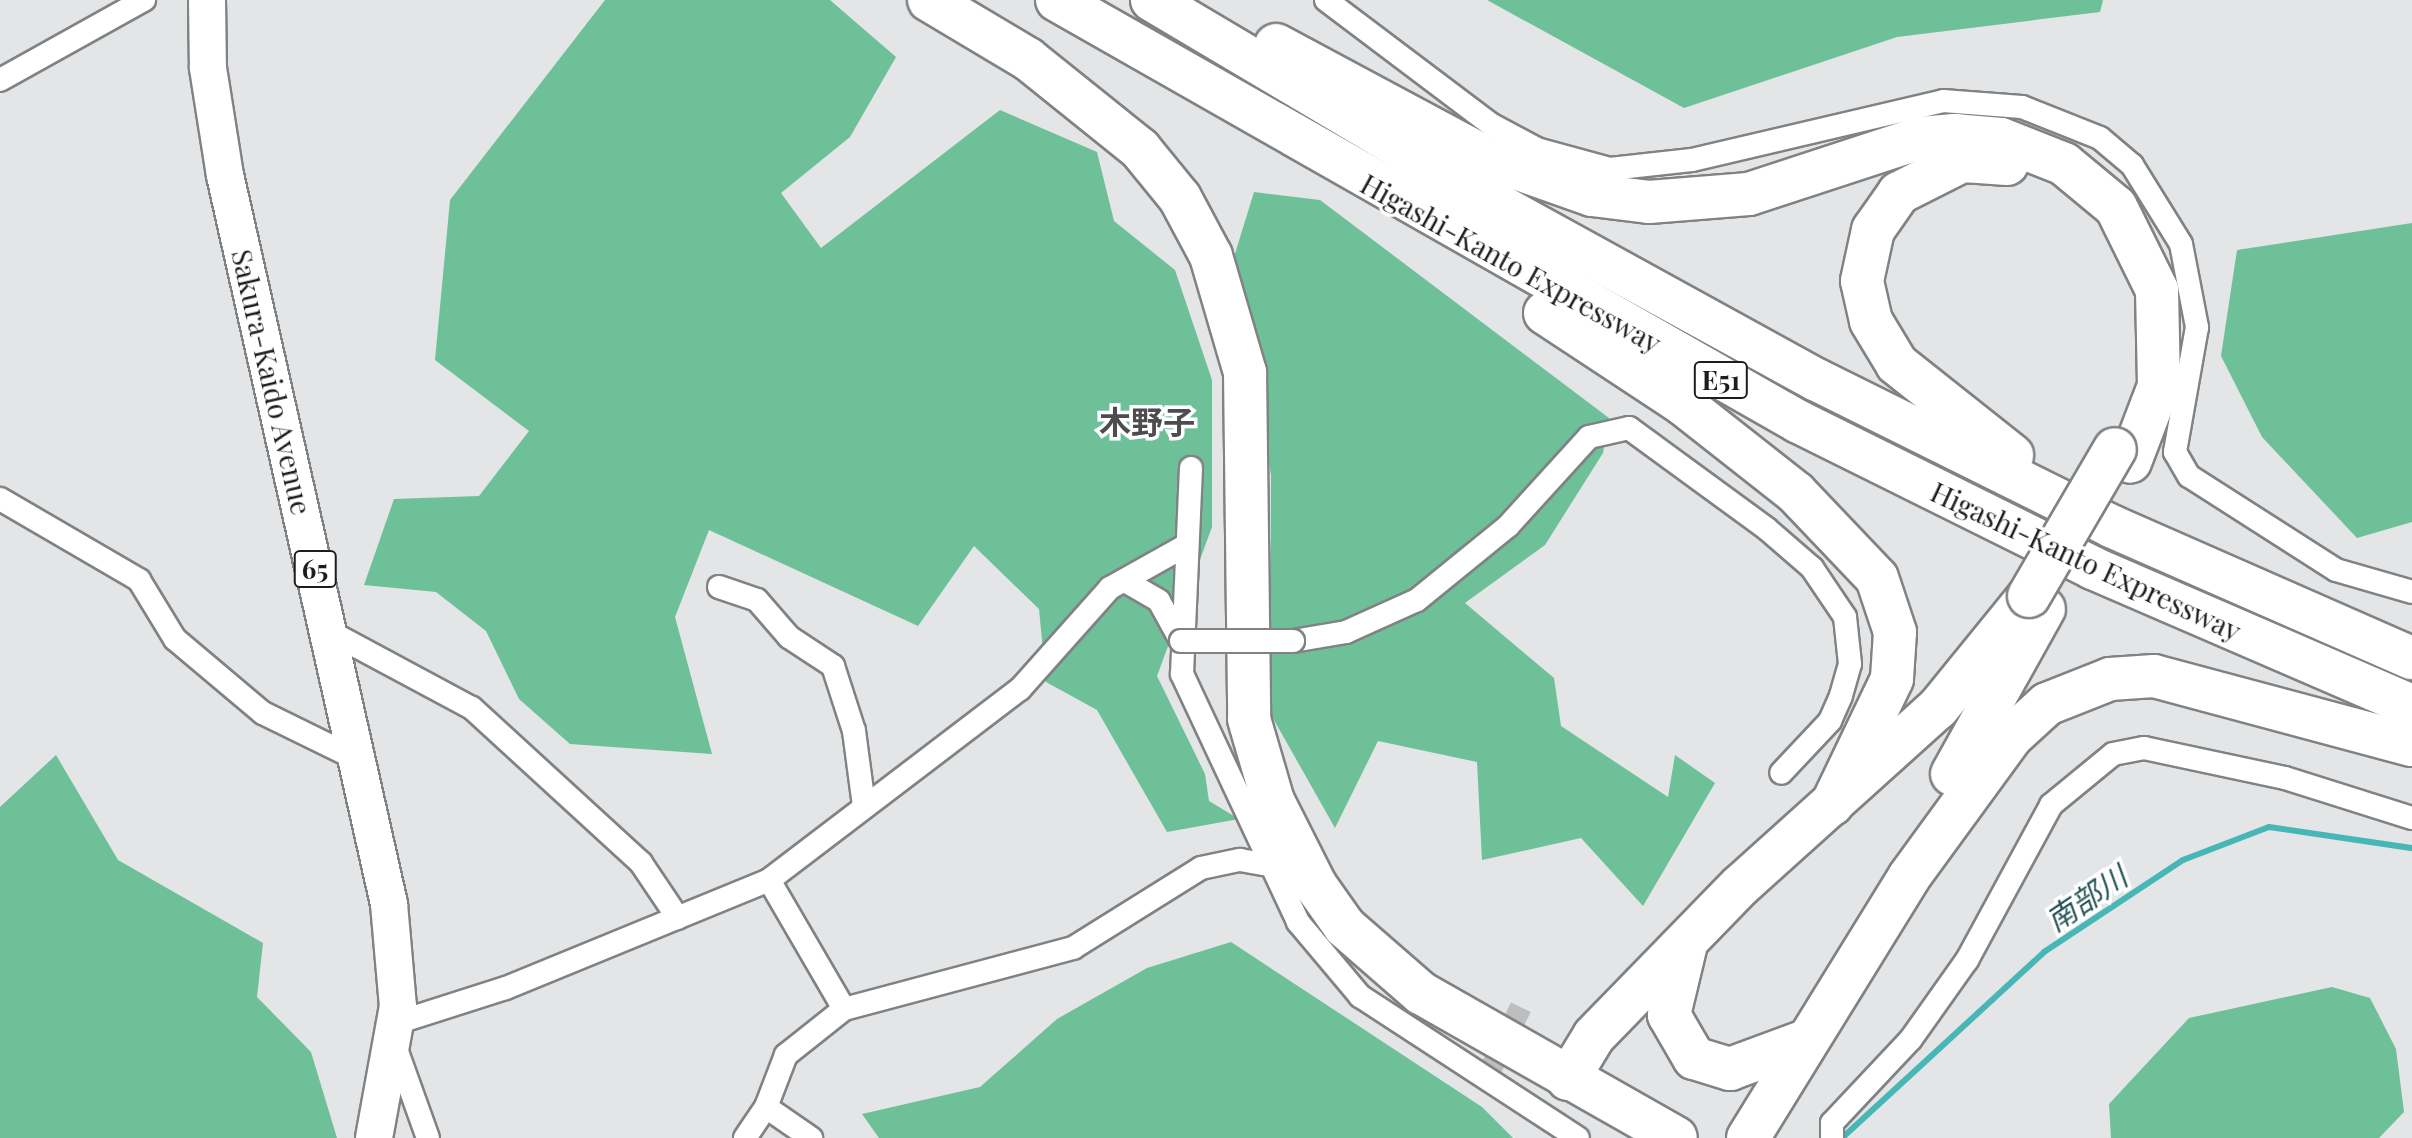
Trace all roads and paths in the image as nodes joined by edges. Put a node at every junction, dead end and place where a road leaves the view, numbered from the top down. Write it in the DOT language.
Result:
graph roads {
  1 [pos="144,0"];
  2 [pos="207,0"];
  3 [pos="929,0"];
  4 [pos="1152,0"];
  5 [pos="1181,0"];
  6 [pos="1326,0"];
  7 [pos="1066,5"];
  8 [pos="0,80"];
  9 [pos="2122,456"];
  10 [pos="1191,468"];
  11 [pos="0,499"];
  12 [pos="1187,545"];
  13 [pos="1125,581"];
  14 [pos="2245,586"];
  15 [pos="719,587"];
  16 [pos="2412,592"];
  17 [pos="2037,602"];
  18 [pos="330,632"];
  19 [pos="1181,641"];
  20 [pos="2412,658"];
  21 [pos="2412,706"];
  22 [pos="2412,745"];
  23 [pos="359,760"];
  24 [pos="1781,773"];
  25 [pos="1832,804"];
  26 [pos="864,806"];
  27 [pos="2412,818"];
  28 [pos="1267,865"];
  29 [pos="1909,877"];
  30 [pos="769,880"];
  31 [pos="678,918"];
  32 [pos="1687,940"];
  33 [pos="844,1009"];
  34 [pos="394,1032"];
  35 [pos="1808,1040"];
  36 [pos="1568,1079"];
  37 [pos="766,1107"];
  38 [pos="374,1138"];
  39 [pos="428,1138"];
  40 [pos="745,1138"];
  41 [pos="811,1138"];
  42 [pos="1578,1138"];
  43 [pos="1676,1138"];
  44 [pos="1748,1138"];
  45 [pos="1832,1138"];
  1 -- 8 [label="street"];
  2 -- 18 [label="main road, Sakura-Kaido Avenue / 65"];
  3 -- 36 [label="highway"];
  4 -- 14 [label="highway, Higashi-Kanto Expressway / E51"];
  5 -- 9 [label="highway"];
  6 -- 16 [label="street"];
  7 -- 21 [label="highway, Higashi-Kanto Expressway / E51"];
  7 -- 25 [label="highway"];
  9 -- 14 [label="highway"];
  9 -- 17 [label="highway, bridge"];
  10 -- 12 [label="street"];
  11 -- 23 [label="street"];
  12 -- 13 [label="street"];
  12 -- 19 [label="street"];
  13 -- 19 [label="street"];
  13 -- 26 [label="street"];
  14 -- 20 [label="highway, Higashi-Kanto Expressway / E51"];
  15 -- 26 [label="street"];
  17 -- 25 [label="highway"];
  17 -- 29 [label="highway"];
  18 -- 23 [label="main road, Sakura-Kaido Avenue / 65"];
  18 -- 31 [label="street"];
  19 -- 24 [label="street, bridge"];
  19 -- 28 [label="street"];
  22 -- 29 [label="highway"];
  23 -- 34 [label="main road, Sakura-Kaido Avenue / 65"];
  25 -- 32 [label="highway"];
  26 -- 30 [label="street"];
  27 -- 45 [label="street"];
  28 -- 33 [label="street"];
  28 -- 42 [label="street"];
  29 -- 35 [label="highway"];
  30 -- 31 [label="street"];
  30 -- 33 [label="street"];
  31 -- 34 [label="street"];
  32 -- 35 [label="highway"];
  32 -- 36 [label="highway"];
  33 -- 37 [label="street"];
  34 -- 38 [label="main road, Sakura-Kaido Avenue / 65"];
  34 -- 39 [label="street"];
  35 -- 44 [label="highway"];
  36 -- 43 [label="highway"];
  37 -- 40 [label="street"];
  37 -- 41 [label="street"];
}
